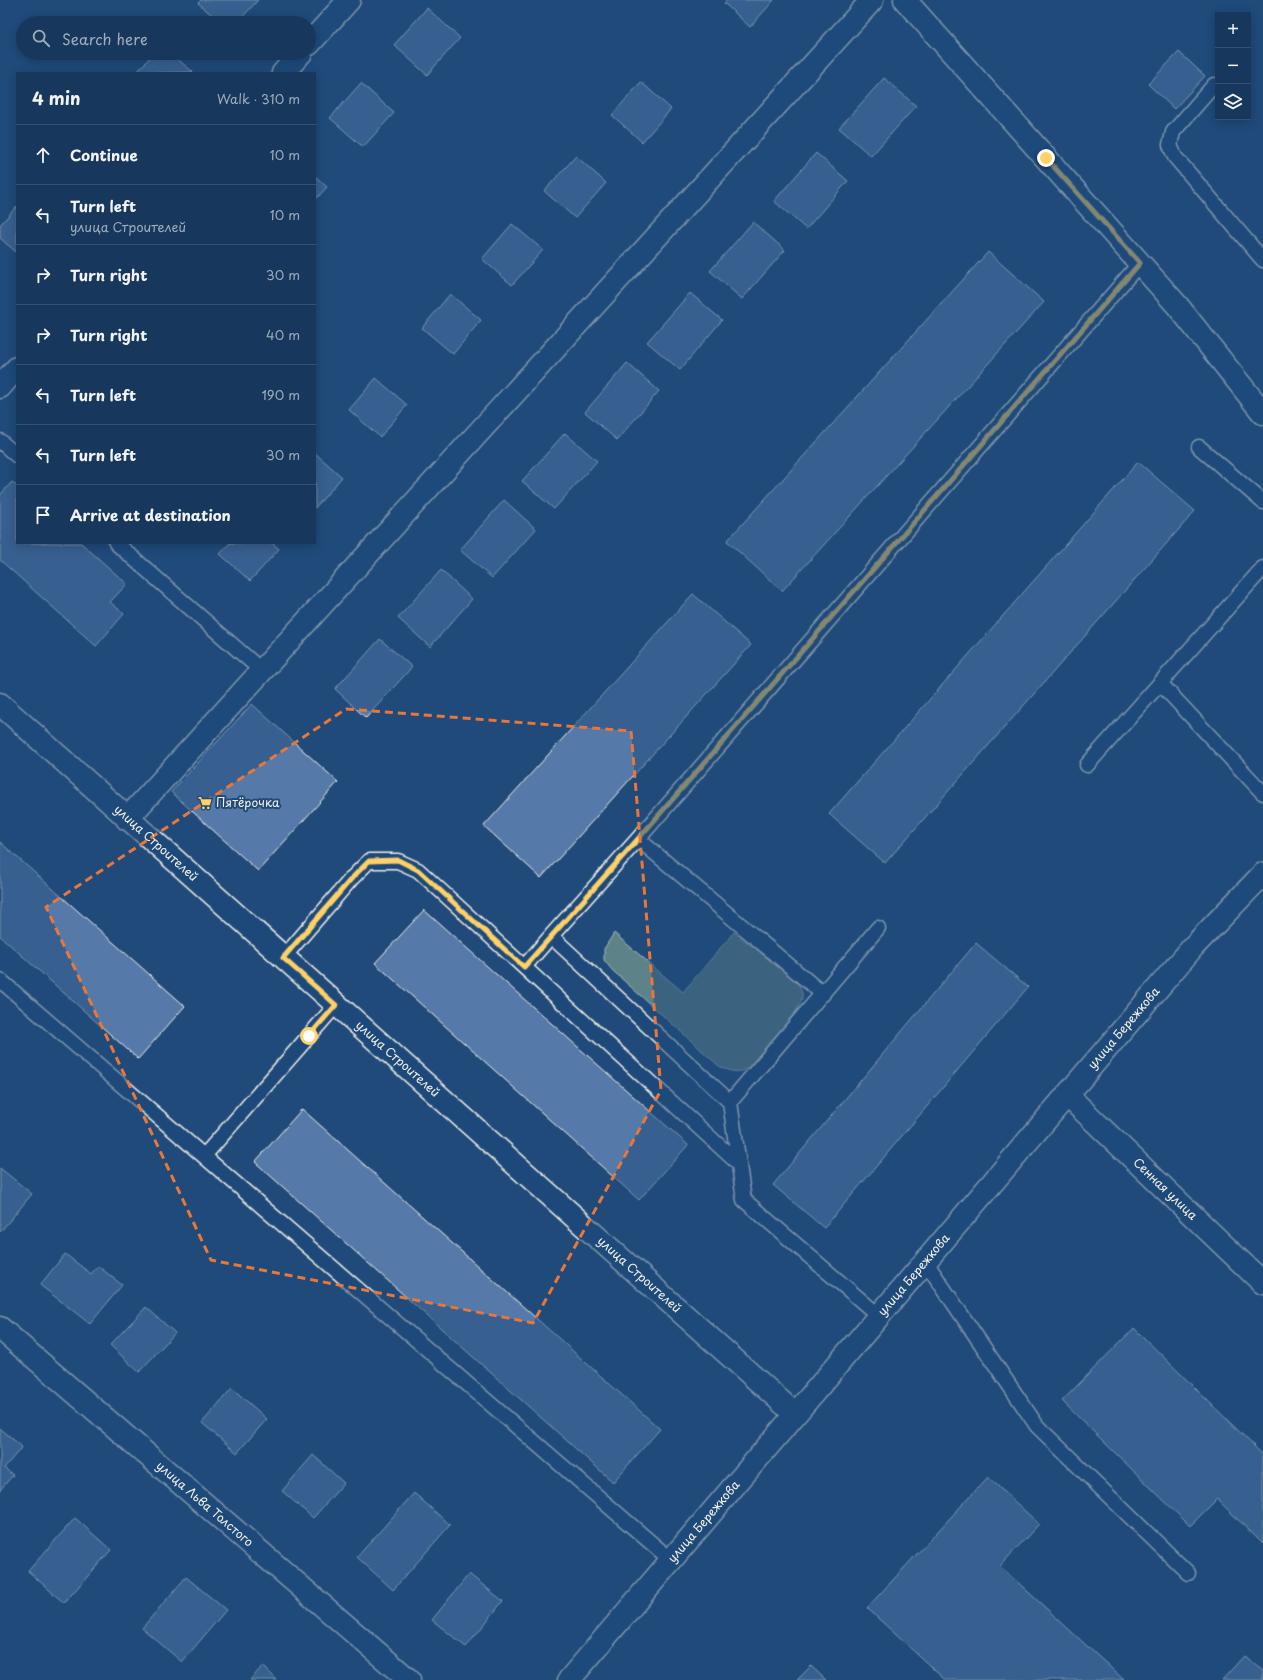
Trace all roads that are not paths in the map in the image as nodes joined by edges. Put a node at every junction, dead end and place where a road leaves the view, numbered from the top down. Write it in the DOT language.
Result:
graph roads {
  1 [pos="349,0"];
  2 [pos="872,0"];
  3 [pos="905,0"];
  4 [pos="316,36"];
  5 [pos="295,60"];
  6 [pos="284,72"];
  7 [pos="1214,85"];
  8 [pos="1263,260"];
  9 [pos="1140,263"];
  10 [pos="16,369"];
  11 [pos="0,387"];
  12 [pos="1263,413"];
  13 [pos="0,441"];
  14 [pos="1199,446"];
  15 [pos="16,455"];
  16 [pos="1263,502"];
  17 [pos="117,544"];
  18 [pos="1263,568"];
  19 [pos="262,671"];
  20 [pos="1160,683"];
  21 [pos="0,704"];
  22 [pos="1087,765"];
  23 [pos="1263,793"];
  24 [pos="127,819"];
  25 [pos="638,839"];
  26 [pos="1263,874"];
  27 [pos="878,928"];
  28 [pos="551,936"];
  29 [pos="283,958"];
  30 [pos="524,967"];
  31 [pos="0,980"];
  32 [pos="823,994"];
  33 [pos="336,1005"];
  34 [pos="1067,1095"];
  35 [pos="730,1102"];
  36 [pos="204,1156"];
  37 [pos="739,1164"];
  38 [pos="925,1261"];
  39 [pos="1263,1283"];
  40 [pos="879,1316"];
  41 [pos="0,1328"];
  42 [pos="795,1414"];
  43 [pos="671,1560"];
  44 [pos="1188,1573"];
  45 [pos="409,1680"];
  46 [pos="569,1680"];
  1 -- 4 [label="street"];
  2 -- 19 [label="street"];
  3 -- 9 [label="street"];
  5 -- 6 [label="street"];
  7 -- 8 [label="lane"];
  9 -- 12 [label="street"];
  9 -- 25 [label="lane"];
  10 -- 11 [label="street"];
  13 -- 15 [label="lane"];
  14 -- 16 [label="lane"];
  17 -- 19 [label="lane"];
  18 -- 20 [label="lane"];
  19 -- 24 [label="street"];
  20 -- 22 [label="lane"];
  20 -- 23 [label="lane"];
  21 -- 24 [label="street, улица Строителей"];
  24 -- 29 [label="street, улица Строителей"];
  25 -- 28 [label="lane"];
  25 -- 32 [label="lane"];
  26 -- 34 [label="street, улица Бережкова"];
  27 -- 32 [label="lane"];
  28 -- 30 [label="lane"];
  28 -- 35 [label="lane"];
  29 -- 30 [label="lane"];
  29 -- 33 [label="street, улица Строителей"];
  30 -- 37 [label="lane"];
  31 -- 36 [label="lane"];
  32 -- 35 [label="lane"];
  33 -- 36 [label="lane"];
  33 -- 42 [label="street, улица Строителей"];
  34 -- 38 [label="street, улица Бережкова"];
  34 -- 39 [label="street, Сенная улица"];
  35 -- 37 [label="lane"];
  36 -- 43 [label="lane"];
  37 -- 40 [label="lane"];
  38 -- 40 [label="street, улица Бережкова"];
  38 -- 44 [label="lane"];
  40 -- 42 [label="street, улица Бережкова"];
  41 -- 45 [label="street, улица Льва Толстого"];
  42 -- 43 [label="street, улица Бережкова"];
  43 -- 46 [label="street, улица Бережкова"];
}
